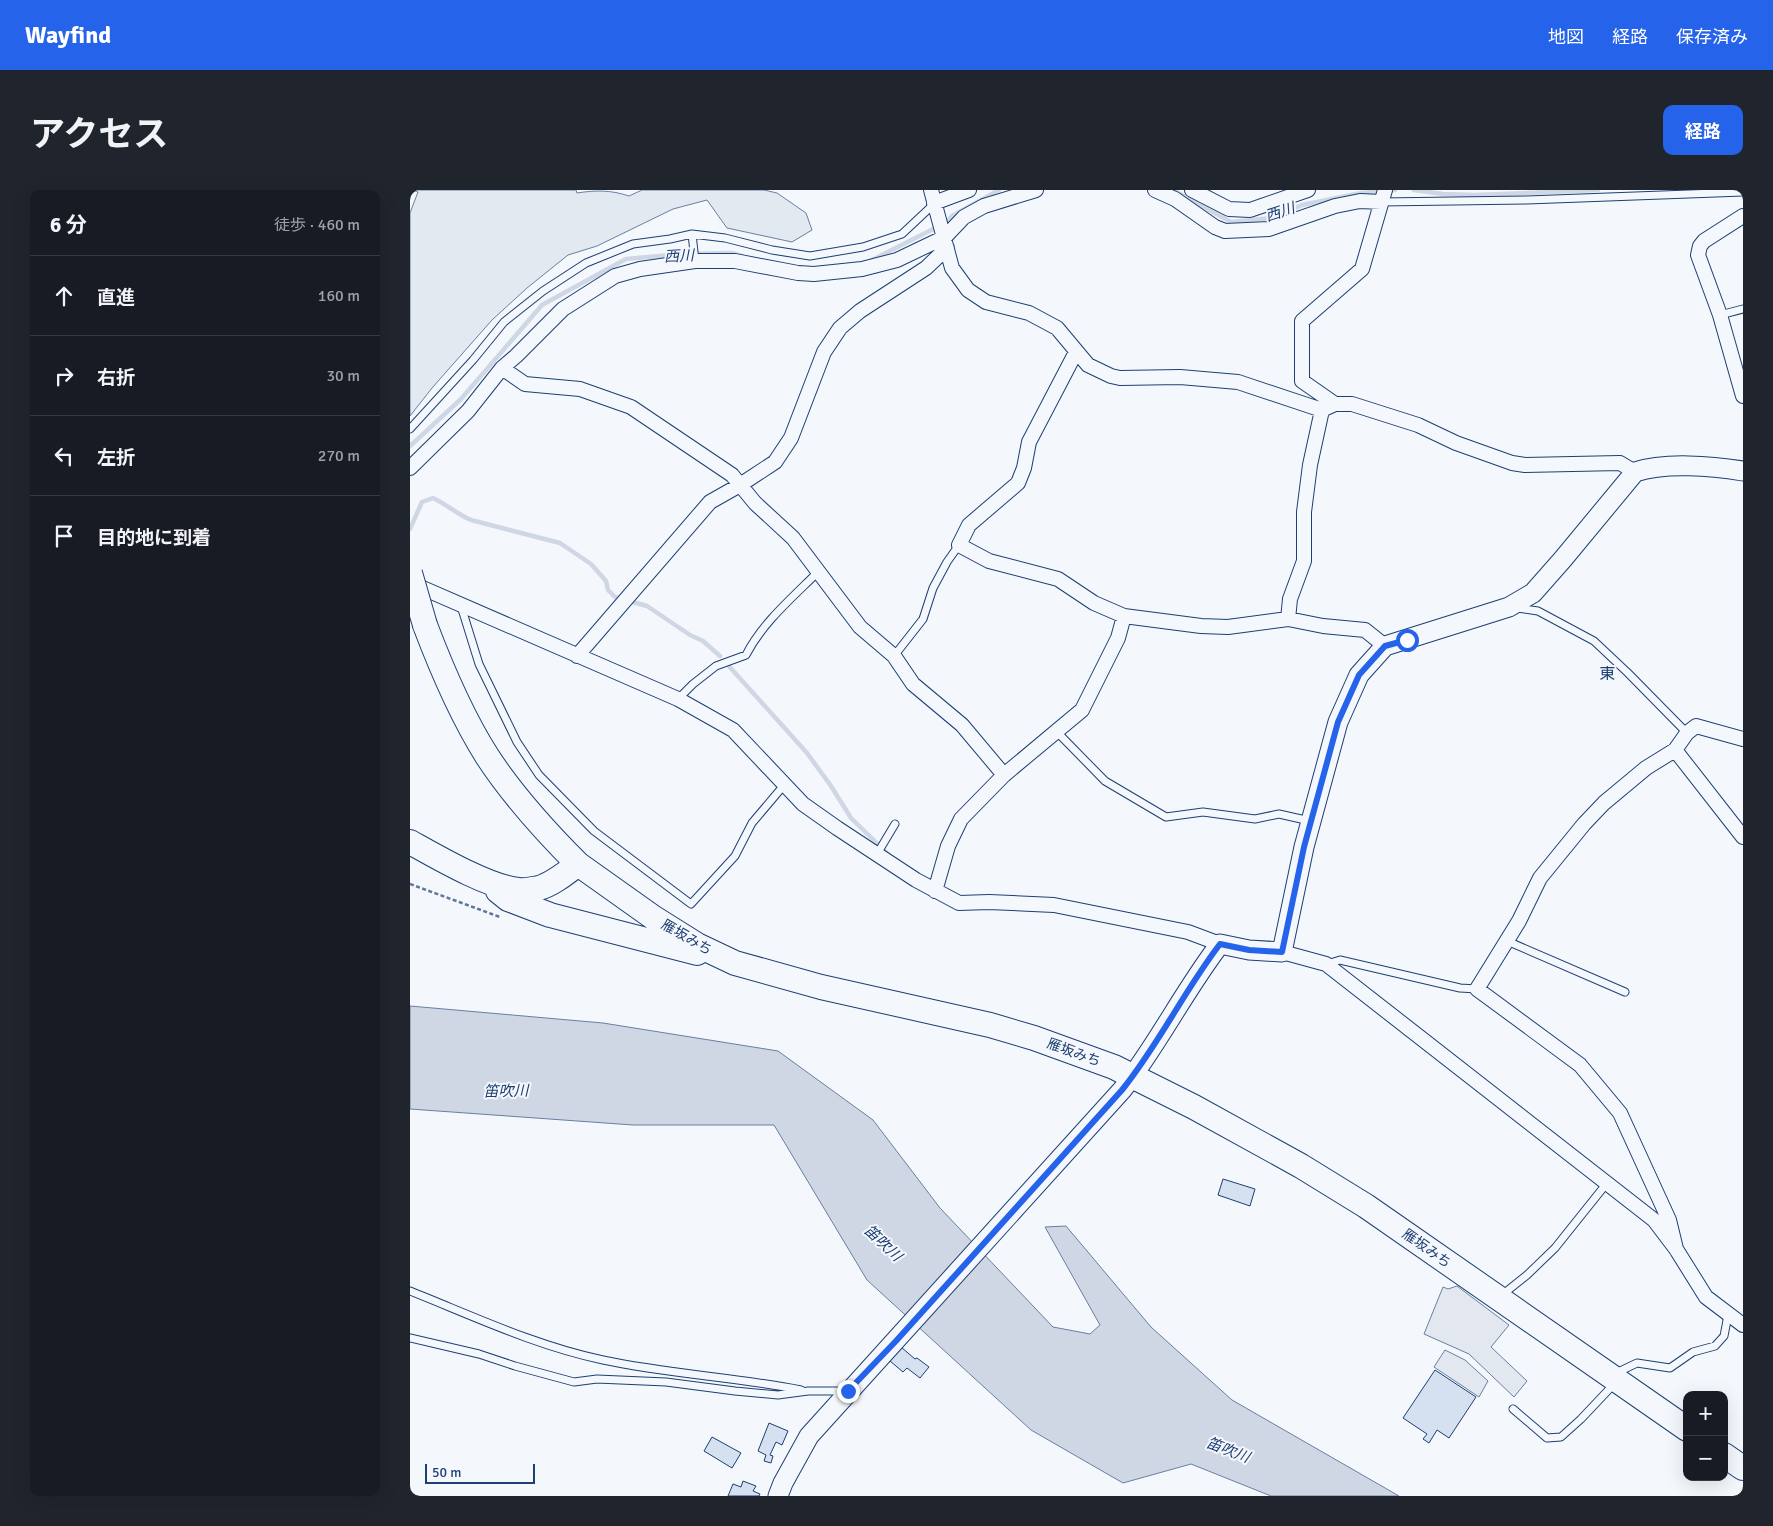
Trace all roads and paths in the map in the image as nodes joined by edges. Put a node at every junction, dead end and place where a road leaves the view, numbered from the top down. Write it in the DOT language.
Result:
graph roads {
  1 [pos="969,190"];
  2 [pos="1036,190"];
  3 [pos="1155,190"];
  4 [pos="1192,190"];
  5 [pos="1308,190"];
  6 [pos="1743,192"];
  7 [pos="1383,196"];
  8 [pos="933,197"];
  9 [pos="1743,216"];
  10 [pos="692,234"];
  11 [pos="946,243"];
  12 [pos="694,261"];
  13 [pos="1743,309"];
  14 [pos="1720,315"];
  15 [pos="1076,352"];
  16 [pos="502,368"];
  17 [pos="1743,396"];
  18 [pos="1335,404"];
  19 [pos="1322,410"];
  20 [pos="410,429"];
  21 [pos="410,468"];
  22 [pos="1743,469"];
  23 [pos="1635,472"];
  24 [pos="740,485"];
  25 [pos="959,545"];
  26 [pos="820,571"];
  27 [pos="410,573"];
  28 [pos="410,583"];
  29 [pos="462,606"];
  30 [pos="1509,607"];
  31 [pos="1124,616"];
  32 [pos="1288,620"];
  33 [pos="1385,646"];
  34 [pos="577,656"];
  35 [pos="894,656"];
  36 [pos="678,700"];
  37 [pos="1056,731"];
  38 [pos="1688,733"];
  39 [pos="1743,740"];
  40 [pos="1675,750"];
  41 [pos="1004,775"];
  42 [pos="785,784"];
  43 [pos="1311,821"];
  44 [pos="895,824"];
  45 [pos="1743,837"];
  46 [pos="410,842"];
  47 [pos="877,854"];
  48 [pos="578,864"];
  49 [pos="484,880"];
  50 [pos="935,891"];
  51 [pos="1507,941"];
  52 [pos="1220,944"];
  53 [pos="1282,952"];
  54 [pos="735,963"];
  55 [pos="1326,964"];
  56 [pos="1477,989"];
  57 [pos="1625,992"];
  58 [pos="1127,1083"];
  59 [pos="1607,1182"];
  60 [pos="1676,1249"];
  61 [pos="410,1291"];
  62 [pos="1498,1298"];
  63 [pos="1728,1315"];
  64 [pos="1743,1325"];
  65 [pos="410,1338"];
  66 [pos="1613,1379"];
  67 [pos="848,1391"];
  68 [pos="807,1392"];
  69 [pos="1513,1409"];
  70 [pos="1683,1427"];
  71 [pos="1728,1458"];
  72 [pos="1743,1468"];
  73 [pos="778,1496"];
  1 -- 8 [label="street"];
  2 -- 11 [label="street"];
  3 -- 7 [label="street"];
  4 -- 5 [label="street"];
  6 -- 7 [label="lane"];
  7 -- 18 [label="street"];
  8 -- 10 [label="lane"];
  8 -- 11 [label="street"];
  9 -- 14 [label="street"];
  10 -- 12 [label="lane"];
  10 -- 20 [label="lane"];
  11 -- 12 [label="street"];
  11 -- 15 [label="street"];
  11 -- 24 [label="street"];
  12 -- 16 [label="street"];
  13 -- 14 [label="lane"];
  14 -- 17 [label="street"];
  15 -- 19 [label="street"];
  15 -- 25 [label="street"];
  16 -- 21 [label="street"];
  16 -- 24 [label="street"];
  18 -- 19 [label="street"];
  18 -- 23 [label="street"];
  19 -- 32 [label="street"];
  22 -- 23 [label="street"];
  23 -- 30 [label="street"];
  24 -- 26 [label="street"];
  24 -- 34 [label="street"];
  25 -- 31 [label="street"];
  25 -- 35 [label="lane"];
  26 -- 35 [label="street"];
  26 -- 36 [label="lane"];
  27 -- 48 [label="highway, 雁坂みち, bridge"];
  28 -- 29 [label="street"];
  29 -- 34 [label="street"];
  29 -- 42 [label="lane"];
  30 -- 33 [label="street"];
  30 -- 38 [label="lane"];
  31 -- 32 [label="street"];
  31 -- 37 [label="street"];
  32 -- 33 [label="street"];
  33 -- 43 [label="street"];
  34 -- 36 [label="street"];
  35 -- 41 [label="street"];
  36 -- 42 [label="street"];
  37 -- 41 [label="street"];
  37 -- 43 [label="lane"];
  38 -- 39 [label="street"];
  38 -- 40 [label="street"];
  40 -- 45 [label="street"];
  40 -- 51 [label="street"];
  41 -- 50 [label="street"];
  42 -- 47 [label="street"];
  43 -- 53 [label="street"];
  44 -- 47 [label="lane"];
  46 -- 49 [label="highway"];
  47 -- 50 [label="street"];
  48 -- 49 [label="highway"];
  48 -- 54 [label="highway, 雁坂みち"];
  49 -- 54 [label="highway"];
  50 -- 52 [label="street"];
  51 -- 56 [label="street"];
  51 -- 57 [label="lane"];
  52 -- 53 [label="street"];
  52 -- 58 [label="street"];
  53 -- 55 [label="street"];
  54 -- 58 [label="highway, 雁坂みち"];
  55 -- 56 [label="lane"];
  55 -- 59 [label="street"];
  56 -- 60 [label="street"];
  58 -- 62 [label="highway, 雁坂みち"];
  58 -- 67 [label="street"];
  59 -- 60 [label="street"];
  59 -- 62 [label="lane"];
  60 -- 63 [label="street"];
  61 -- 68 [label="lane"];
  62 -- 66 [label="highway, 雁坂みち"];
  63 -- 64 [label="street"];
  63 -- 66 [label="lane"];
  65 -- 68 [label="lane"];
  66 -- 69 [label="lane"];
  66 -- 70 [label="highway, 雁坂みち"];
  67 -- 68 [label="lane"];
  67 -- 73 [label="street"];
  71 -- 72 [label="highway"];
}
